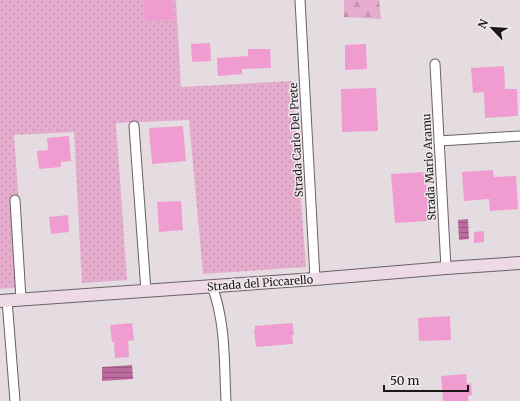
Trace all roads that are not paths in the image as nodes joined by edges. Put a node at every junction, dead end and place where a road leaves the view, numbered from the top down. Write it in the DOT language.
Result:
graph roads {
  1 [pos="300,0"];
  2 [pos="435,64"];
  3 [pos="134,126"];
  4 [pos="520,136"];
  5 [pos="439,141"];
  6 [pos="14,200"];
  7 [pos="520,263"];
  8 [pos="446,268"];
  9 [pos="315,279"];
  10 [pos="212,286"];
  11 [pos="146,291"];
  12 [pos="21,299"];
  13 [pos="3,300"];
  14 [pos="15,401"];
  15 [pos="226,401"];
  1 -- 9 [label="street, Strada Carlo Del Prete"];
  2 -- 5 [label="street, Strada Mario Aramu"];
  3 -- 11 [label="street"];
  4 -- 5 [label="street"];
  5 -- 8 [label="street, Strada Mario Aramu"];
  6 -- 12 [label="street"];
  7 -- 8 [label="street, Strada del Piccarello"];
  8 -- 9 [label="street, Strada del Piccarello"];
  9 -- 10 [label="street, Strada del Piccarello"];
  10 -- 11 [label="street, Strada del Piccarello"];
  10 -- 15 [label="street"];
  11 -- 12 [label="street, Strada del Piccarello"];
  12 -- 13 [label="street, Strada del Piccarello"];
  13 -- 14 [label="street"];
}
